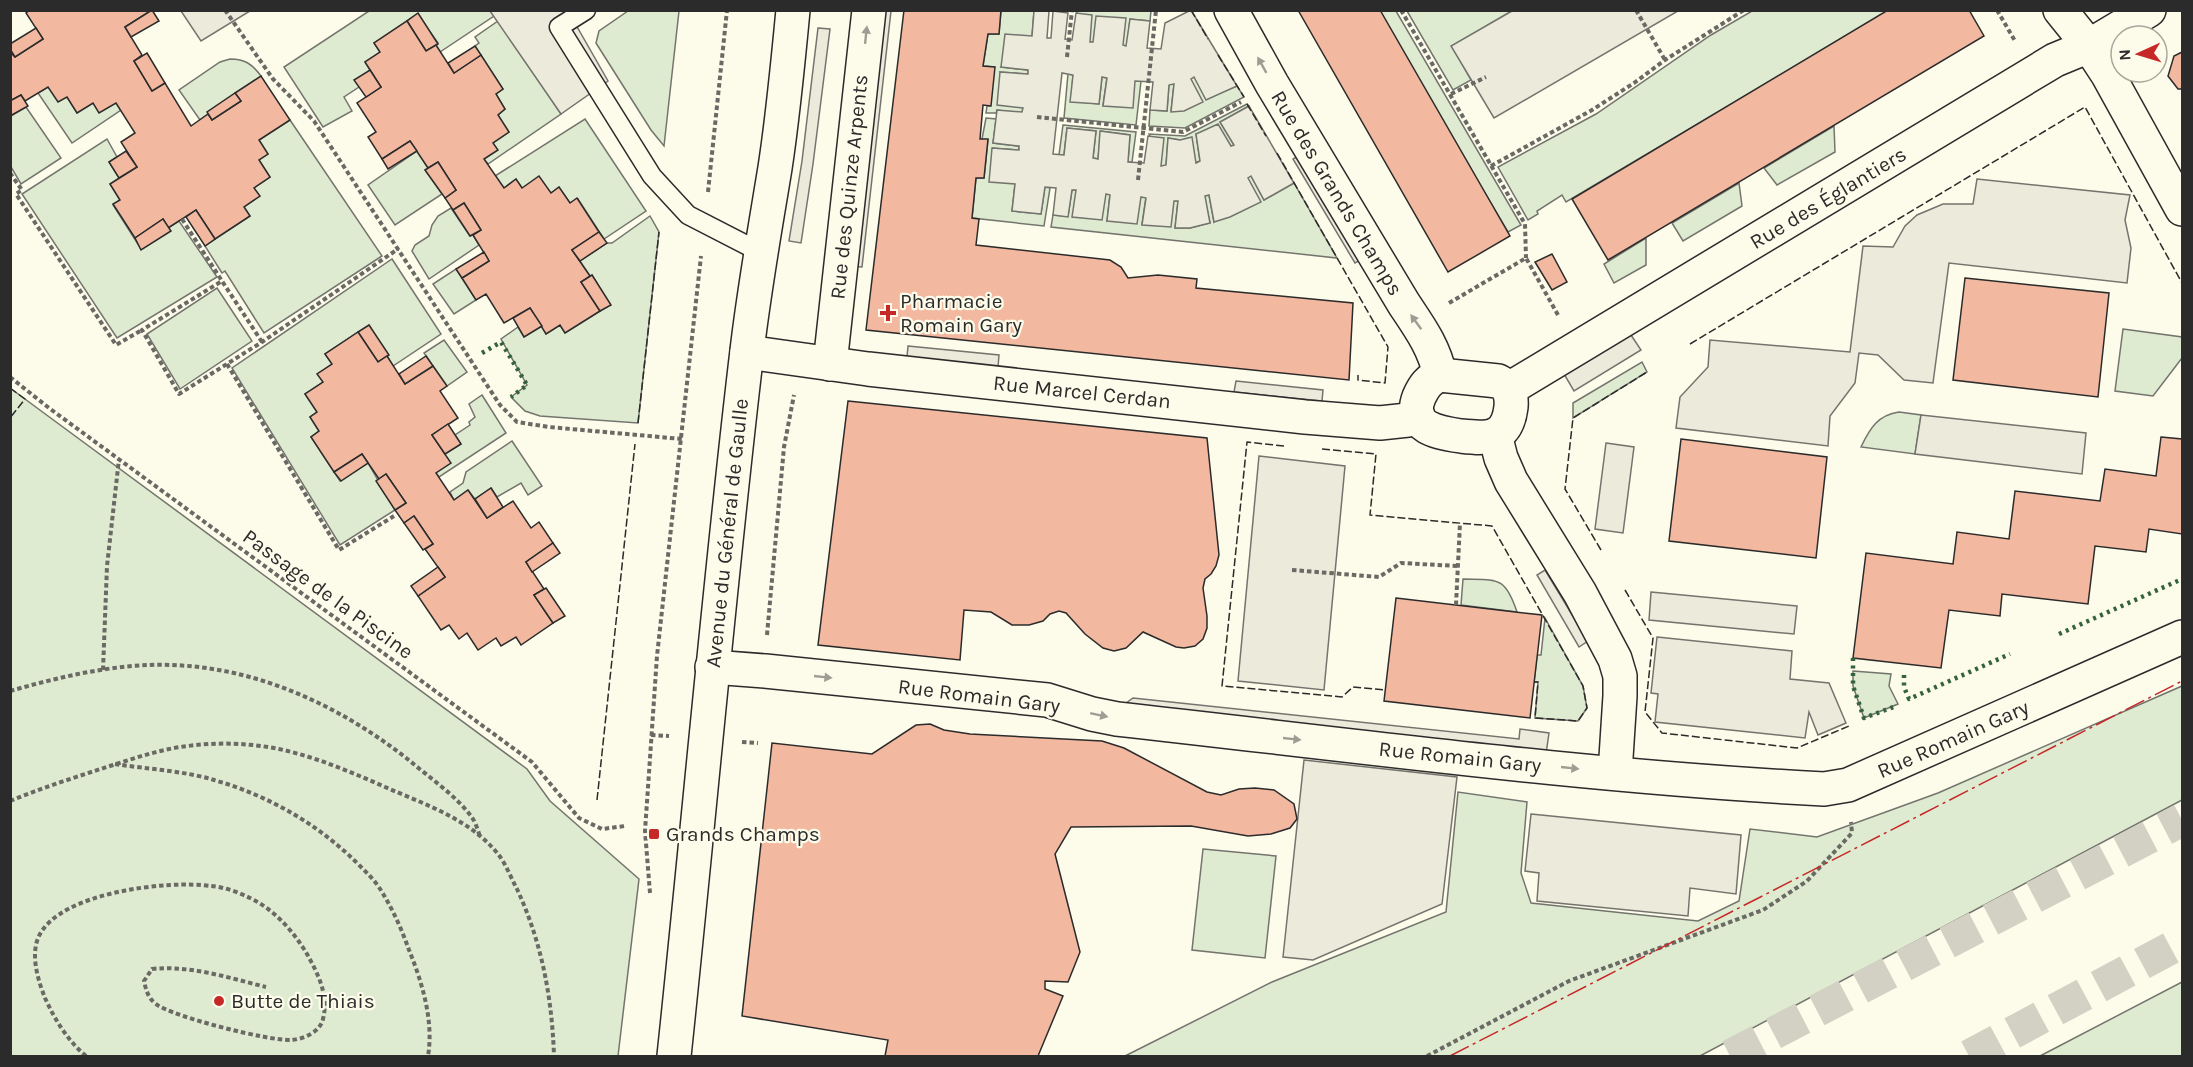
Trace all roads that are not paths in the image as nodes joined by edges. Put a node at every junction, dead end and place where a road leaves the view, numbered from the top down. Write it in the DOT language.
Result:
graph roads {
  1 [pos="586,10"];
  2 [pos="793,10"];
  3 [pos="868,10"];
  4 [pos="1231,10"];
  5 [pos="2060,10"];
  6 [pos="2149,10"];
  7 [pos="2089,46"];
  8 [pos="2182,209"];
  9 [pos="760,252"];
  10 [pos="747,352"];
  11 [pos="830,364"];
  12 [pos="1440,375"];
  13 [pos="1509,389"];
  14 [pos="1418,416"];
  15 [pos="1496,435"];
  16 [pos="2182,637"];
  17 [pos="712,668"];
  18 [pos="1614,773"];
  19 [pos="674,1056"];
  1 -- 9 [label="lane"];
  2 -- 9 [label="street, Avenue du Général de Gaulle"];
  11 -- 3 [label="street, Rue des Quinze Arpents, one-way"];
  12 -- 4 [label="street, Rue des Grands Champs, one-way"];
  5 -- 7 [label="street"];
  6 -- 7 [label="street, Rue des Églantiers"];
  7 -- 8 [label="street"];
  7 -- 13 [label="street, Rue des Églantiers"];
  9 -- 10 [label="street, Avenue du Général de Gaulle"];
  10 -- 11 [label="street, Rue Marcel Cerdan"];
  10 -- 17 [label="street, Avenue du Général de Gaulle"];
  11 -- 14 [label="street, Rue Marcel Cerdan"];
  12 -- 13 [label="street"];
  12 -- 14 [label="street"];
  13 -- 15 [label="street"];
  14 -- 15 [label="street"];
  15 -- 18 [label="street"];
  16 -- 18 [label="street, Rue Romain Gary"];
  17 -- 18 [label="street, Rue Romain Gary, one-way"];
  17 -- 19 [label="street, Avenue du Général de Gaulle"];
}
